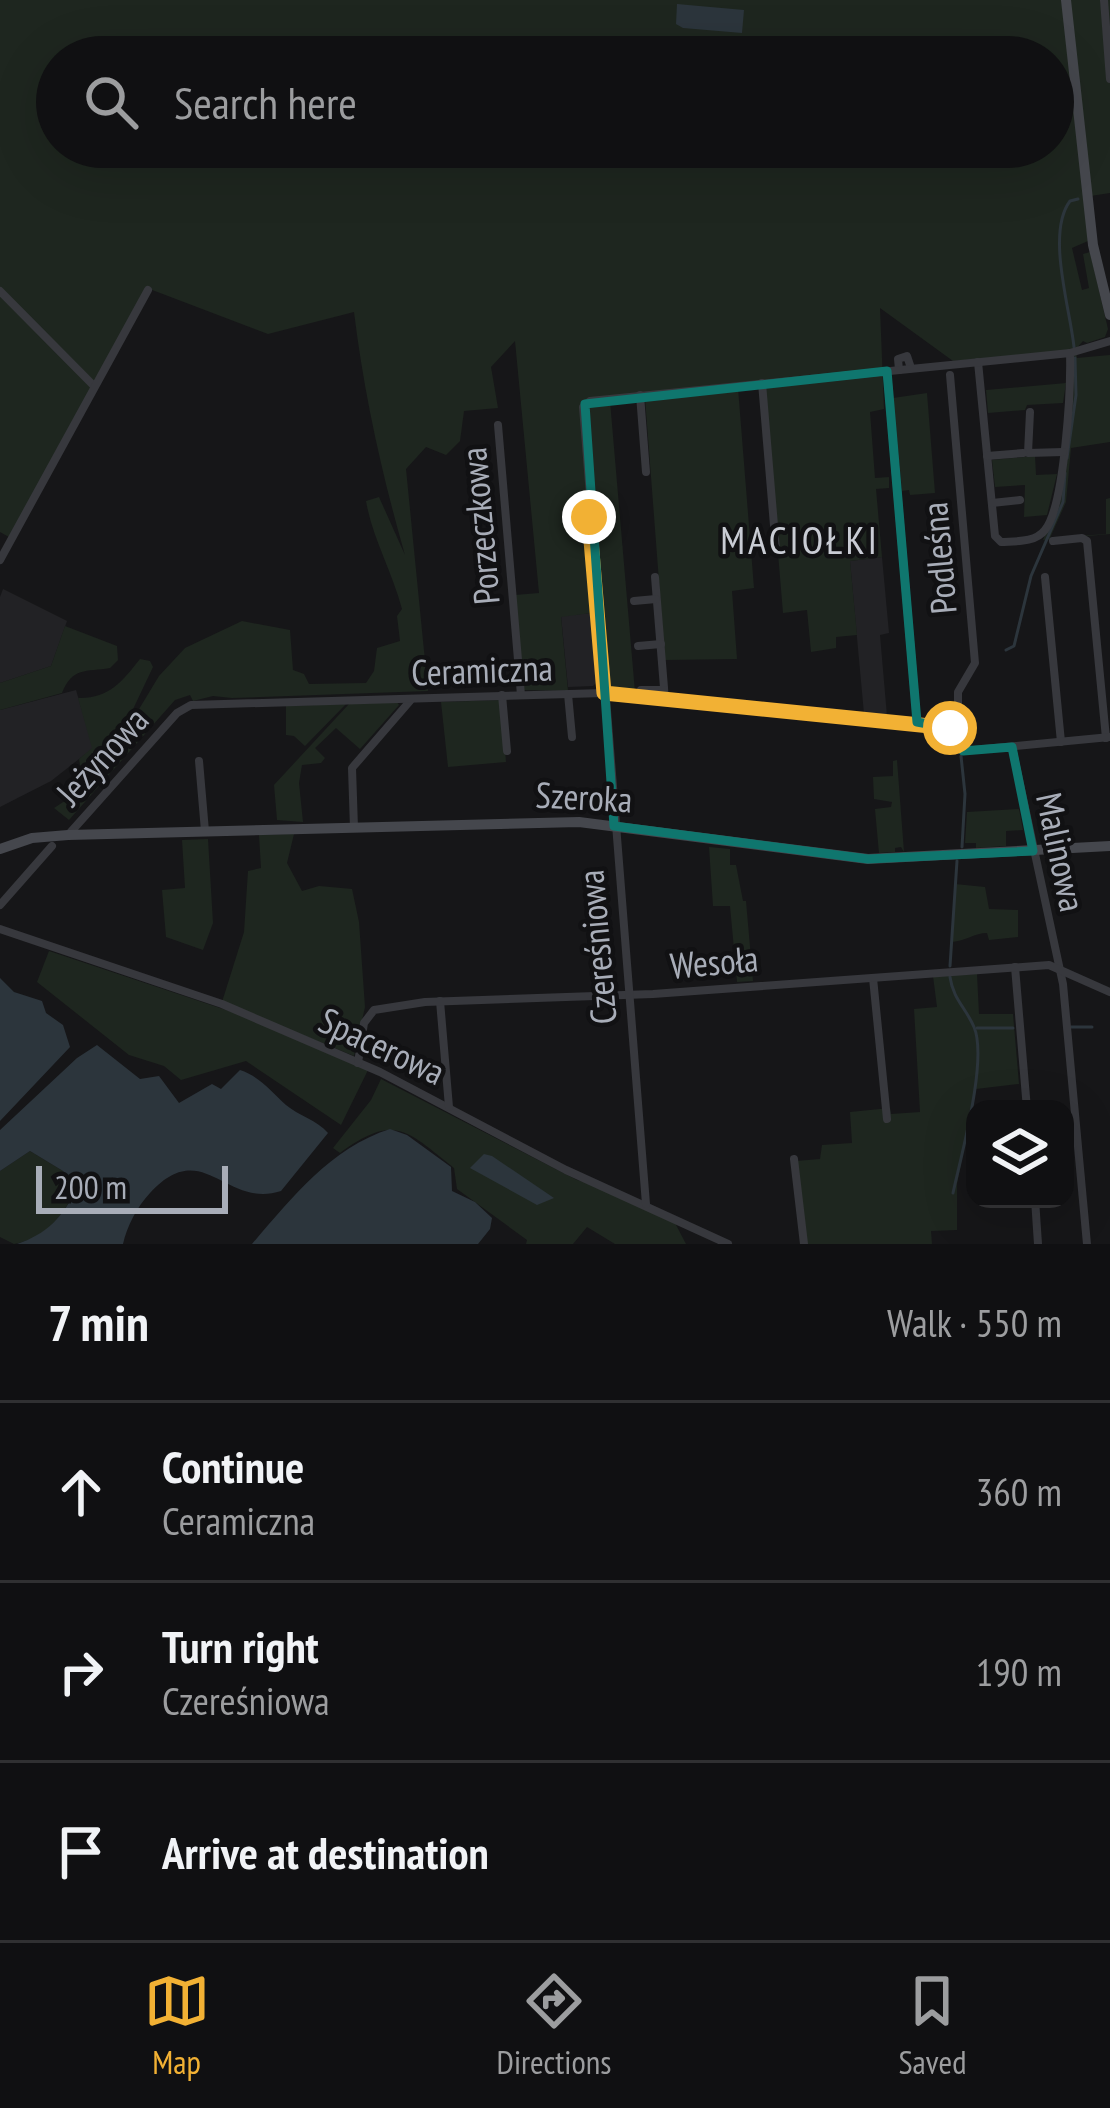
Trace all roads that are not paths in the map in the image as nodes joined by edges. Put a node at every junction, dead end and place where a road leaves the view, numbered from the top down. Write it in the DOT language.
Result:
graph roads {
  1 [pos="1066,0"];
  2 [pos="1104,0"];
  3 [pos="1070,36"];
  4 [pos="1074,73"];
  5 [pos="1110,79"];
  6 [pos="148,290"];
  7 [pos="0,291"];
  8 [pos="1110,315"];
  9 [pos="1110,341"];
  10 [pos="1070,353"];
  11 [pos="978,362"];
  12 [pos="885,371"];
  13 [pos="950,375"];
  14 [pos="762,383"];
  15 [pos="93,385"];
  16 [pos="640,395"];
  17 [pos="1030,412"];
  18 [pos="498,424"];
  19 [pos="1063,452"];
  20 [pos="1023,453"];
  21 [pos="987,456"];
  22 [pos="646,472"];
  23 [pos="1020,500"];
  24 [pos="992,503"];
  25 [pos="1053,541"];
  26 [pos="776,550"];
  27 [pos="0,560"];
  28 [pos="655,577"];
  29 [pos="1045,577"];
  30 [pos="656,599"];
  31 [pos="634,601"];
  32 [pos="905,628"];
  33 [pos="661,644"];
  34 [pos="638,646"];
  35 [pos="641,690"];
  36 [pos="604,693"];
  37 [pos="568,694"];
  38 [pos="502,695"];
  39 [pos="521,695"];
  40 [pos="664,695"];
  41 [pos="411,700"];
  42 [pos="177,713"];
  43 [pos="916,722"];
  44 [pos="953,730"];
  45 [pos="572,737"];
  46 [pos="1108,737"];
  47 [pos="1061,742"];
  48 [pos="1012,747"];
  49 [pos="507,751"];
  50 [pos="199,761"];
  51 [pos="614,826"];
  52 [pos="354,828"];
  53 [pos="205,831"];
  54 [pos="68,835"];
  55 [pos="52,841"];
  56 [pos="1110,846"];
  57 [pos="0,850"];
  58 [pos="1033,851"];
  59 [pos="0,904"];
  60 [pos="0,929"];
  61 [pos="1015,967"];
  62 [pos="1058,968"];
  63 [pos="873,977"];
  64 [pos="1110,992"];
  65 [pos="629,995"];
  66 [pos="440,1001"];
  67 [pos="358,1063"];
  68 [pos="1026,1100"];
  69 [pos="449,1106"];
  70 [pos="887,1118"];
  71 [pos="794,1159"];
  72 [pos="646,1204"];
  73 [pos="1036,1208"];
  74 [pos="728,1244"];
  75 [pos="804,1244"];
  76 [pos="1038,1244"];
  77 [pos="1087,1244"];
  1 -- 3 [label="street"];
  2 -- 5 [label="street"];
  4 -- 8 [label="street"];
  6 -- 15 [label="street"];
  7 -- 15 [label="street"];
  9 -- 10 [label="street"];
  10 -- 11 [label="street"];
  10 -- 19 [label="street"];
  11 -- 12 [label="street"];
  11 -- 21 [label="street"];
  12 -- 14 [label="street"];
  12 -- 32 [label="street"];
  12 -- 43 [label="street, Podleśna"];
  13 -- 44 [label="street, Podleśna"];
  14 -- 16 [label="street"];
  14 -- 26 [label="street"];
  15 -- 27 [label="street"];
  16 -- 22 [label="street"];
  16 -- 36 [label="street, Czereśniowa"];
  17 -- 19 [label="street"];
  18 -- 39 [label="street, Porzeczkowa"];
  19 -- 24 [label="street"];
  20 -- 21 [label="street"];
  21 -- 24 [label="street"];
  23 -- 24 [label="street"];
  25 -- 46 [label="street"];
  28 -- 30 [label="street"];
  29 -- 47 [label="street"];
  30 -- 31 [label="street"];
  30 -- 33 [label="street"];
  33 -- 34 [label="street"];
  33 -- 40 [label="street"];
  35 -- 40 [label="street"];
  36 -- 37 [label="street, Ceramiczna"];
  36 -- 40 [label="street, Ceramiczna"];
  36 -- 51 [label="street, Czereśniowa"];
  37 -- 39 [label="street, Ceramiczna"];
  37 -- 45 [label="street"];
  38 -- 39 [label="street, Ceramiczna"];
  38 -- 41 [label="street, Ceramiczna"];
  38 -- 49 [label="street"];
  40 -- 43 [label="street, Ceramiczna"];
  41 -- 42 [label="street, Ceramiczna"];
  41 -- 52 [label="street"];
  42 -- 54 [label="street, Jeżynowa"];
  43 -- 44 [label="street, Ceramiczna"];
  44 -- 48 [label="street, Ceramiczna"];
  46 -- 47 [label="street, Ceramiczna"];
  47 -- 48 [label="street, Ceramiczna"];
  48 -- 58 [label="street, Malinowa"];
  50 -- 53 [label="street"];
  51 -- 52 [label="street, Szeroka"];
  51 -- 58 [label="street, Szeroka"];
  51 -- 65 [label="street, Czereśniowa"];
  52 -- 53 [label="street, Szeroka"];
  53 -- 54 [label="street, Szeroka"];
  54 -- 55 [label="street, Szeroka"];
  55 -- 57 [label="street, Szeroka"];
  55 -- 59 [label="street, Jeżynowa"];
  56 -- 58 [label="street, Szeroka"];
  58 -- 62 [label="street, Malinowa"];
  60 -- 67 [label="street, Spacerowa"];
  61 -- 62 [label="street, Wesoła"];
  61 -- 63 [label="street, Wesoła"];
  61 -- 68 [label="street"];
  62 -- 64 [label="street, Wesoła"];
  62 -- 77 [label="street, Malinowa"];
  63 -- 65 [label="street, Wesoła"];
  63 -- 70 [label="street"];
  65 -- 66 [label="street, Wesoła"];
  65 -- 72 [label="street, Czereśniowa"];
  66 -- 67 [label="street, Wesoła"];
  66 -- 69 [label="street"];
  67 -- 69 [label="street, Spacerowa"];
  69 -- 72 [label="street, Spacerowa"];
  71 -- 75 [label="street"];
  72 -- 74 [label="street, Spacerowa"];
  73 -- 76 [label="street"];
}
